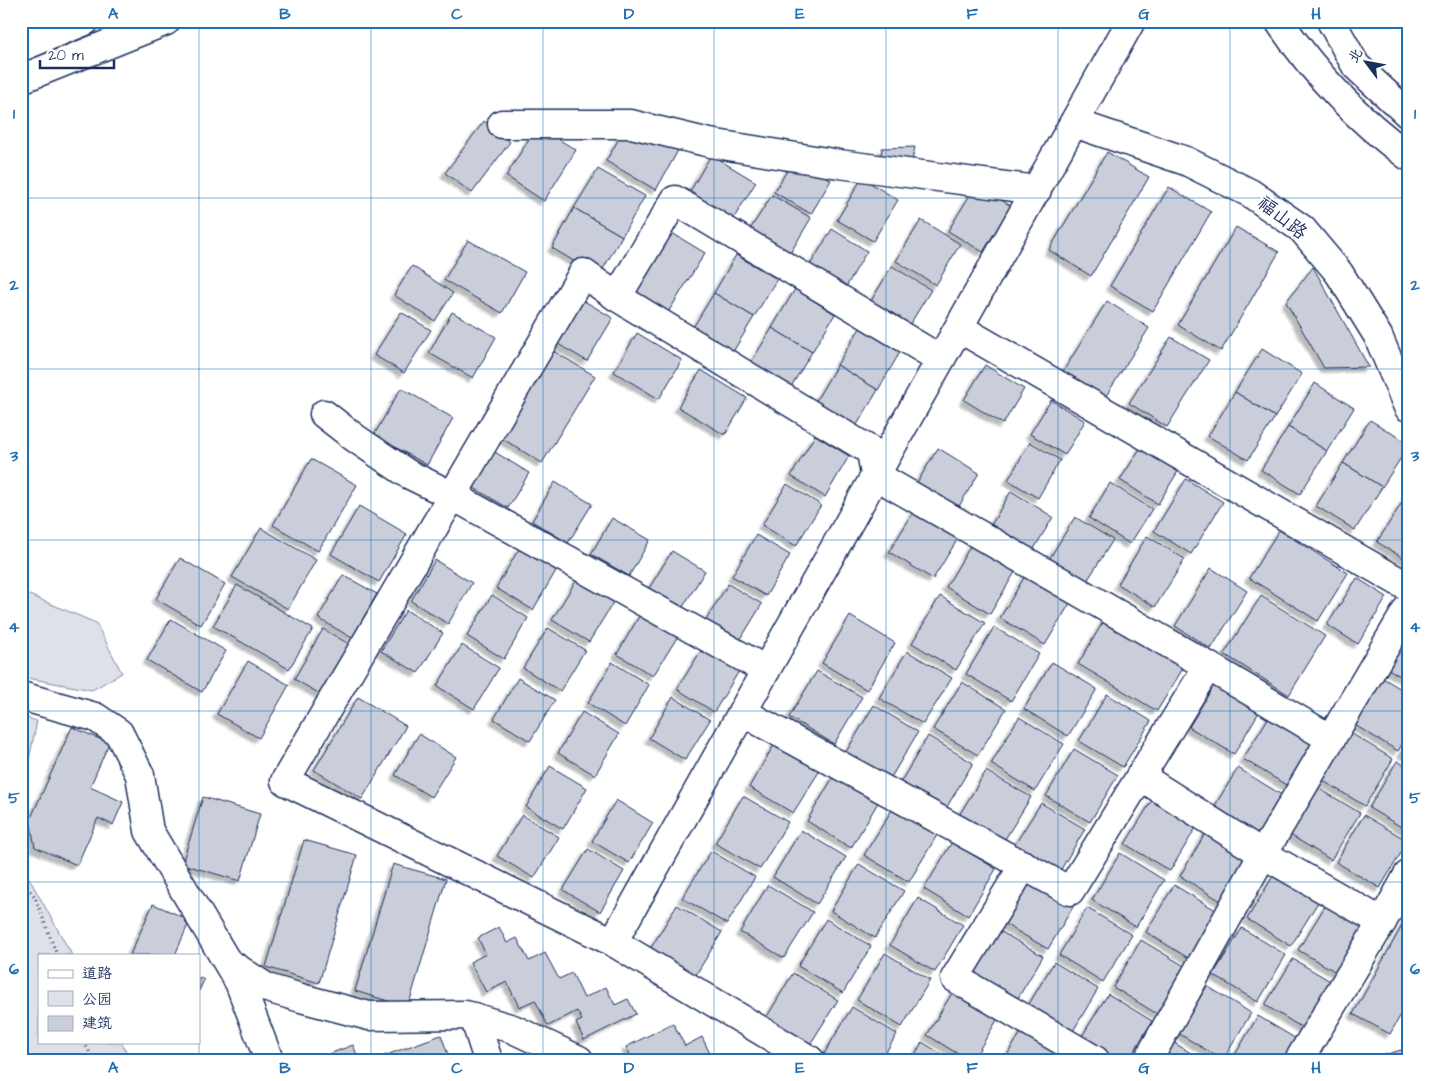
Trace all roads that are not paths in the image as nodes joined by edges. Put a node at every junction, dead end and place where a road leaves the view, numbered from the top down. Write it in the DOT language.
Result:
graph roads {
  1 [pos="84,21"];
  2 [pos="166,21"];
  3 [pos="1131,21"];
  4 [pos="1279,21"];
  5 [pos="1331,21"];
  6 [pos="21,47"];
  7 [pos="21,79"];
  8 [pos="1408,114"];
  9 [pos="1074,123"];
  10 [pos="502,124"];
  11 [pos="1408,156"];
  12 [pos="1037,190"];
  13 [pos="617,297"];
  14 [pos="959,328"];
  15 [pos="940,359"];
  16 [pos="1408,407"];
  17 [pos="324,414"];
  18 [pos="875,475"];
  19 [pos="453,496"];
  20 [pos="1408,587"];
  21 [pos="1408,608"];
  22 [pos="1208,666"];
  23 [pos="766,670"];
  24 [pos="21,696"];
  25 [pos="742,712"];
  26 [pos="1331,739"];
  27 [pos="1140,776"];
  28 [pos="1263,854"];
  29 [pos="1024,865"];
  30 [pos="1408,875"];
  31 [pos="1382,922"];
  32 [pos="613,942"];
  33 [pos="226,961"];
  34 [pos="474,1017"];
  35 [pos="269,1060"];
  36 [pos="488,1060"];
  37 [pos="579,1060"];
  38 [pos="810,1060"];
  39 [pos="1095,1060"];
  40 [pos="1148,1060"];
  41 [pos="1299,1060"];
  1 -- 6 [label="street"];
  2 -- 7 [label="street"];
  3 -- 9 [label="street"];
  4 -- 11 [label="street"];
  5 -- 8 [label="street"];
  9 -- 12 [label="street"];
  9 -- 16 [label="street, 福山路"];
  10 -- 12 [label="street"];
  12 -- 14 [label="street"];
  13 -- 15 [label="street"];
  13 -- 18 [label="street"];
  13 -- 19 [label="street"];
  14 -- 15 [label="street"];
  14 -- 20 [label="street"];
  15 -- 18 [label="street"];
  17 -- 19 [label="street"];
  18 -- 22 [label="street"];
  18 -- 23 [label="street"];
  19 -- 23 [label="street"];
  19 -- 32 [label="street"];
  21 -- 26 [label="street"];
  22 -- 26 [label="street"];
  22 -- 27 [label="street"];
  23 -- 25 [label="street"];
  24 -- 33 [label="street"];
  25 -- 29 [label="street"];
  25 -- 32 [label="street"];
  26 -- 28 [label="street"];
  27 -- 28 [label="street"];
  27 -- 29 [label="street"];
  28 -- 31 [label="street"];
  28 -- 40 [label="street"];
  29 -- 39 [label="street"];
  30 -- 31 [label="street"];
  31 -- 41 [label="street"];
  32 -- 38 [label="street"];
  33 -- 34 [label="street"];
  33 -- 35 [label="street"];
  34 -- 36 [label="street"];
  34 -- 37 [label="street"];
}
